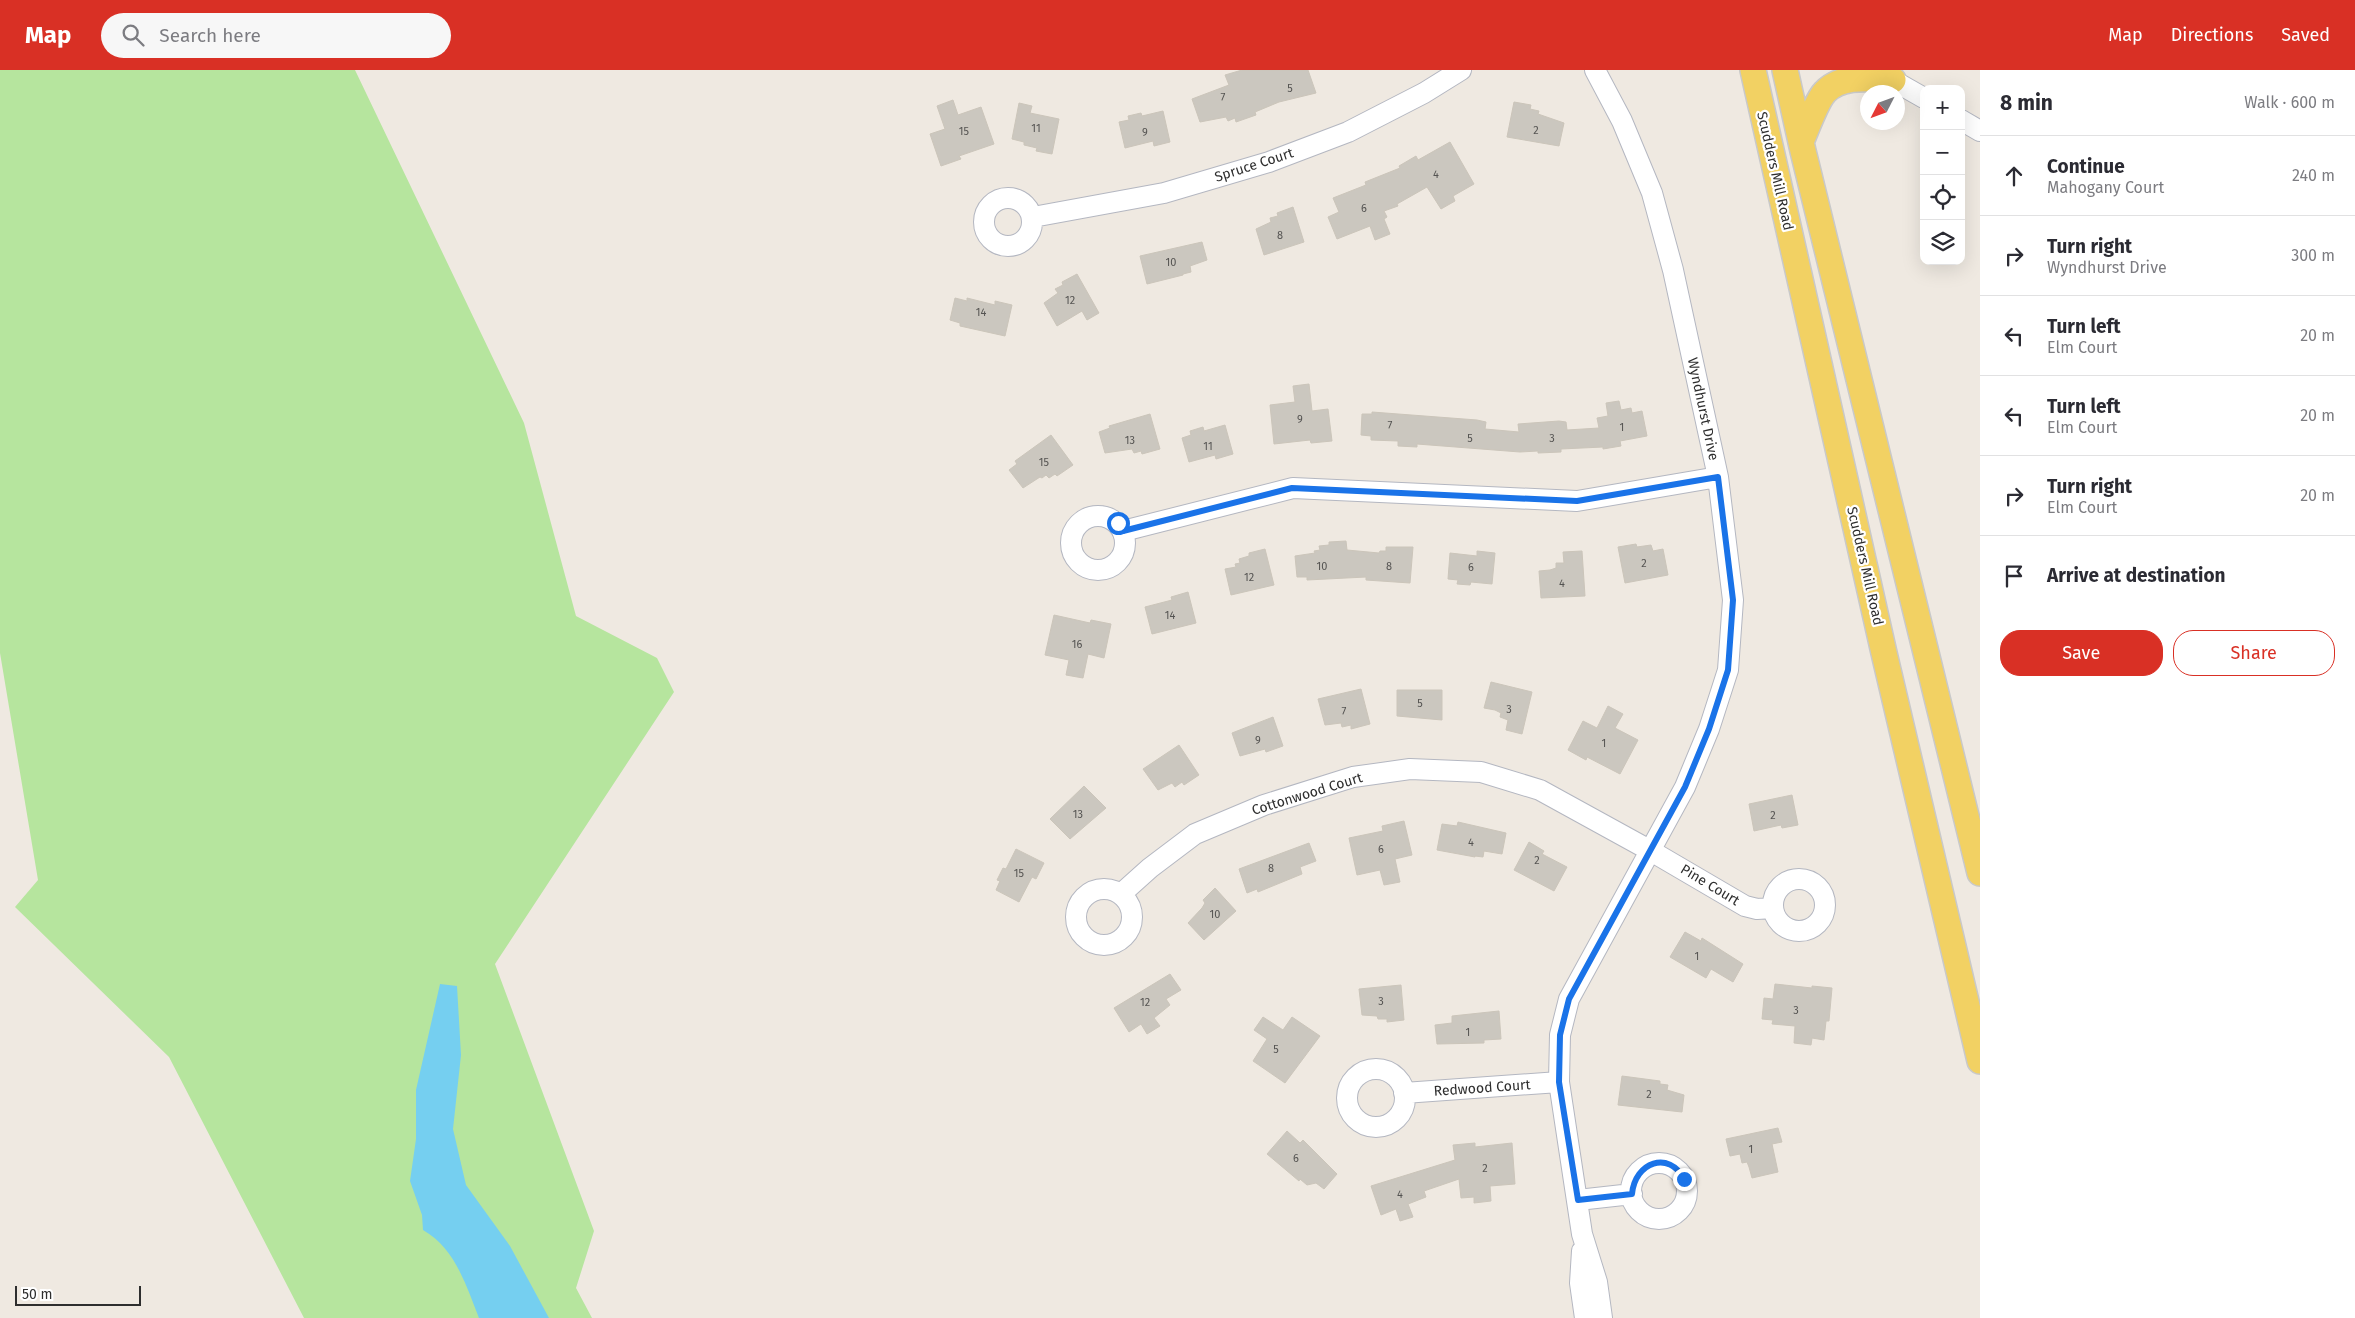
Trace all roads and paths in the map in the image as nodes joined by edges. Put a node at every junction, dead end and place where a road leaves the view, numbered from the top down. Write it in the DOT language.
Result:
graph roads {
  1 [pos="1461,70"];
  2 [pos="1596,70"];
  3 [pos="1753,70"];
  4 [pos="1785,70"];
  5 [pos="1884,75"];
  6 [pos="1920,96"];
  7 [pos="1965,122"];
  8 [pos="1980,131"];
  9 [pos="1801,142"];
  10 [pos="1032,217"];
  11 [pos="1718,477"];
  12 [pos="1123,531"];
  13 [pos="1651,851"];
  14 [pos="1980,873"];
  15 [pos="1121,894"];
  16 [pos="1772,908"];
  17 [pos="1980,1061"];
  18 [pos="1559,1082"];
  19 [pos="1404,1093"];
  20 [pos="1632,1194"];
  21 [pos="1578,1200"];
  22 [pos="1582,1234"];
  23 [pos="1585,1318"];
  24 [pos="1602,1318"];
  1 -- 10 [label="street, Spruce Court"];
  2 -- 11 [label="street, Wyndhurst Drive"];
  3 -- 17 [label="main road, Scudders Mill Road"];
  4 -- 9 [label="main road"];
  5 -- 6 [label="street"];
  5 -- 9 [label="main road"];
  7 -- 8 [label="street"];
  9 -- 14 [label="main road"];
  11 -- 12 [label="street"];
  11 -- 13 [label="street, Wyndhurst Drive"];
  13 -- 15 [label="street, Cottonwood Court"];
  13 -- 16 [label="street, Pine Court"];
  13 -- 18 [label="street, Wyndhurst Drive"];
  18 -- 19 [label="street, Redwood Court"];
  18 -- 21 [label="street, Wyndhurst Drive"];
  20 -- 21 [label="street"];
  21 -- 22 [label="street, Wyndhurst Drive"];
  22 -- 23 [label="street, Wyndhurst Drive"];
  22 -- 24 [label="street, Wyndhurst Drive"];
}
